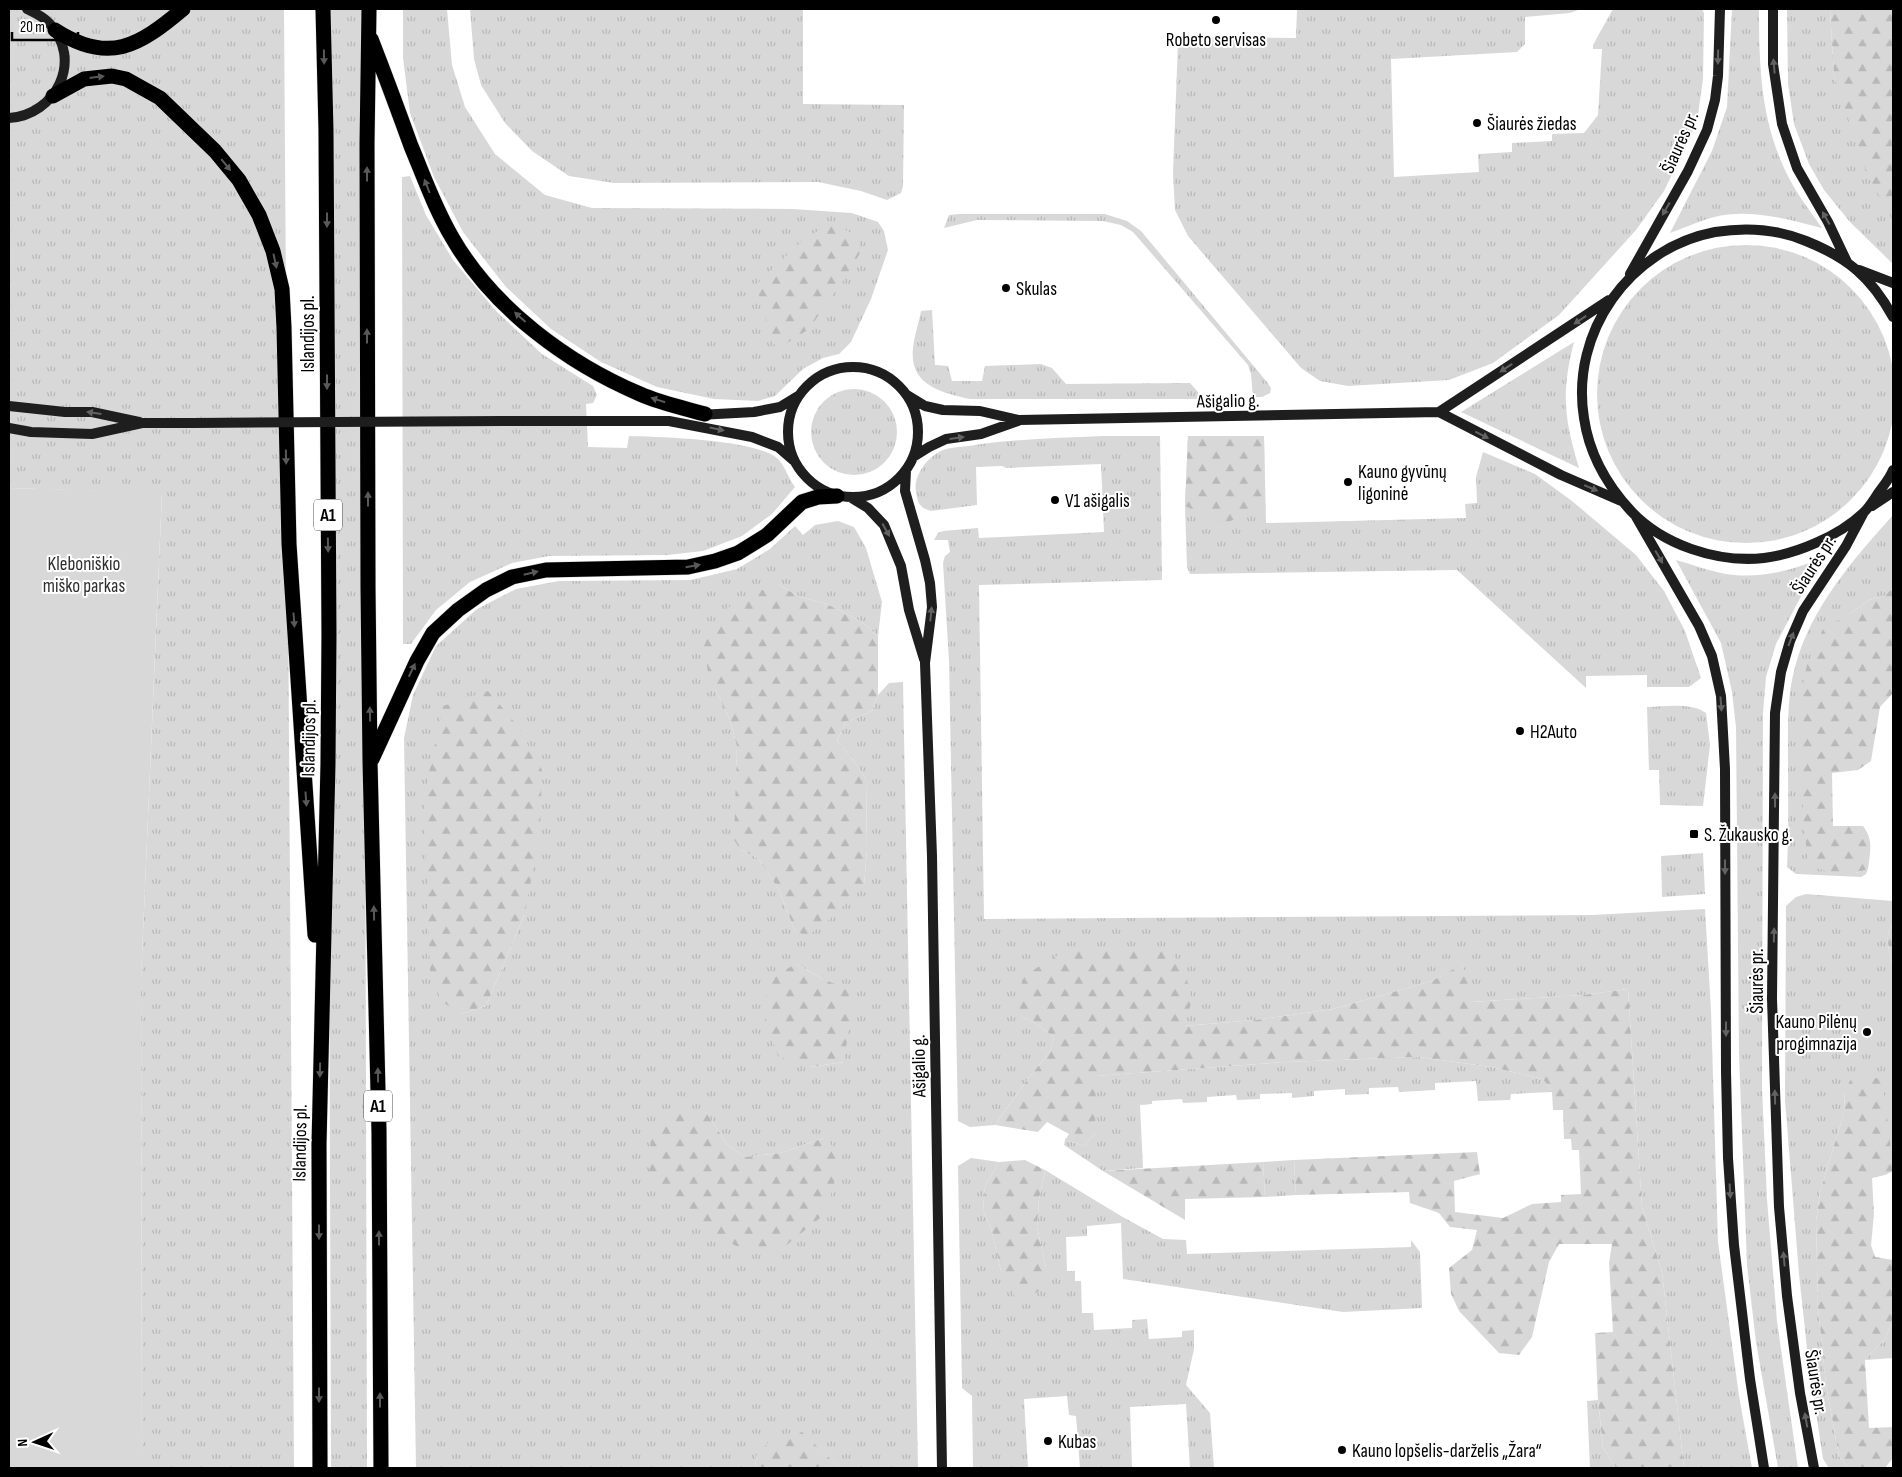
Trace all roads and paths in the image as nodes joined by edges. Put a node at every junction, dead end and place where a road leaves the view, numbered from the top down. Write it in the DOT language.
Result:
graph roads {
  1 [pos="27,9"];
  2 [pos="183,9"];
  3 [pos="323,9"];
  4 [pos="369,9"];
  5 [pos="1720,9"];
  6 [pos="1773,9"];
  7 [pos="55,30"];
  8 [pos="368,32"];
  9 [pos="53,96"];
  10 [pos="9,118"];
  11 [pos="1847,262"];
  12 [pos="1857,269"];
  13 [pos="1628,277"];
  14 [pos="1893,283"];
  15 [pos="1612,298"];
  16 [pos="1893,317"];
  17 [pos="798,395"];
  18 [pos="907,395"];
  19 [pos="9,406"];
  20 [pos="1439,412"];
  21 [pos="705,414"];
  22 [pos="1019,420"];
  23 [pos="668,421"];
  24 [pos="142,423"];
  25 [pos="9,428"];
  26 [pos="913,458"];
  27 [pos="794,460"];
  28 [pos="906,470"];
  29 [pos="1893,470"];
  30 [pos="1893,492"];
  31 [pos="843,496"];
  32 [pos="1622,502"];
  33 [pos="1865,511"];
  34 [pos="1635,515"];
  35 [pos="925,663"];
  36 [pos="370,762"];
  37 [pos="321,1021"];
  38 [pos="320,1468"];
  39 [pos="381,1468"];
  40 [pos="942,1468"];
  41 [pos="1764,1468"];
  42 [pos="1814,1468"];
  1 -- 7 [label="main road"];
  2 -- 7 [label="highway"];
  3 -- 37 [label="highway, Islandijos pl. / A1, one-way"];
  4 -- 8 [label="highway, A1"];
  5 -- 13 [label="main road, Šiaurės pr., one-way"];
  11 -- 6 [label="main road, one-way"];
  7 -- 9 [label="main road"];
  21 -- 8 [label="highway, one-way"];
  36 -- 8 [label="highway, A1, one-way"];
  9 -- 10 [label="main road"];
  9 -- 37 [label="highway, one-way"];
  11 -- 12 [label="main road"];
  11 -- 13 [label="main road"];
  12 -- 14 [label="main road"];
  12 -- 16 [label="main road"];
  13 -- 15 [label="main road"];
  15 -- 20 [label="main road, one-way"];
  15 -- 32 [label="main road"];
  17 -- 18 [label="main road"];
  17 -- 21 [label="main road"];
  17 -- 27 [label="main road"];
  18 -- 22 [label="main road, Ašigalio g."];
  18 -- 26 [label="main road"];
  24 -- 19 [label="main road, one-way"];
  20 -- 22 [label="main road, Ašigalio g."];
  20 -- 32 [label="main road, Ašigalio g., one-way"];
  21 -- 23 [label="main road"];
  26 -- 22 [label="main road, Ašigalio g., one-way"];
  23 -- 24 [label="main road, bridge"];
  23 -- 27 [label="main road, one-way"];
  24 -- 25 [label="main road"];
  26 -- 28 [label="main road"];
  27 -- 31 [label="main road"];
  28 -- 31 [label="main road"];
  35 -- 28 [label="main road, Ašigalio g., one-way"];
  29 -- 33 [label="main road, Šiaurės pr."];
  30 -- 33 [label="main road"];
  31 -- 35 [label="main road, Ašigalio g., one-way"];
  36 -- 31 [label="highway, one-way"];
  32 -- 34 [label="main road"];
  33 -- 34 [label="main road"];
  42 -- 33 [label="main road, Šiaurės pr., one-way"];
  34 -- 41 [label="main road, Šiaurės pr., one-way"];
  35 -- 40 [label="main road, Ašigalio g."];
  39 -- 36 [label="highway, A1, one-way"];
  37 -- 38 [label="highway, Islandijos pl. / A1, one-way"];
}
